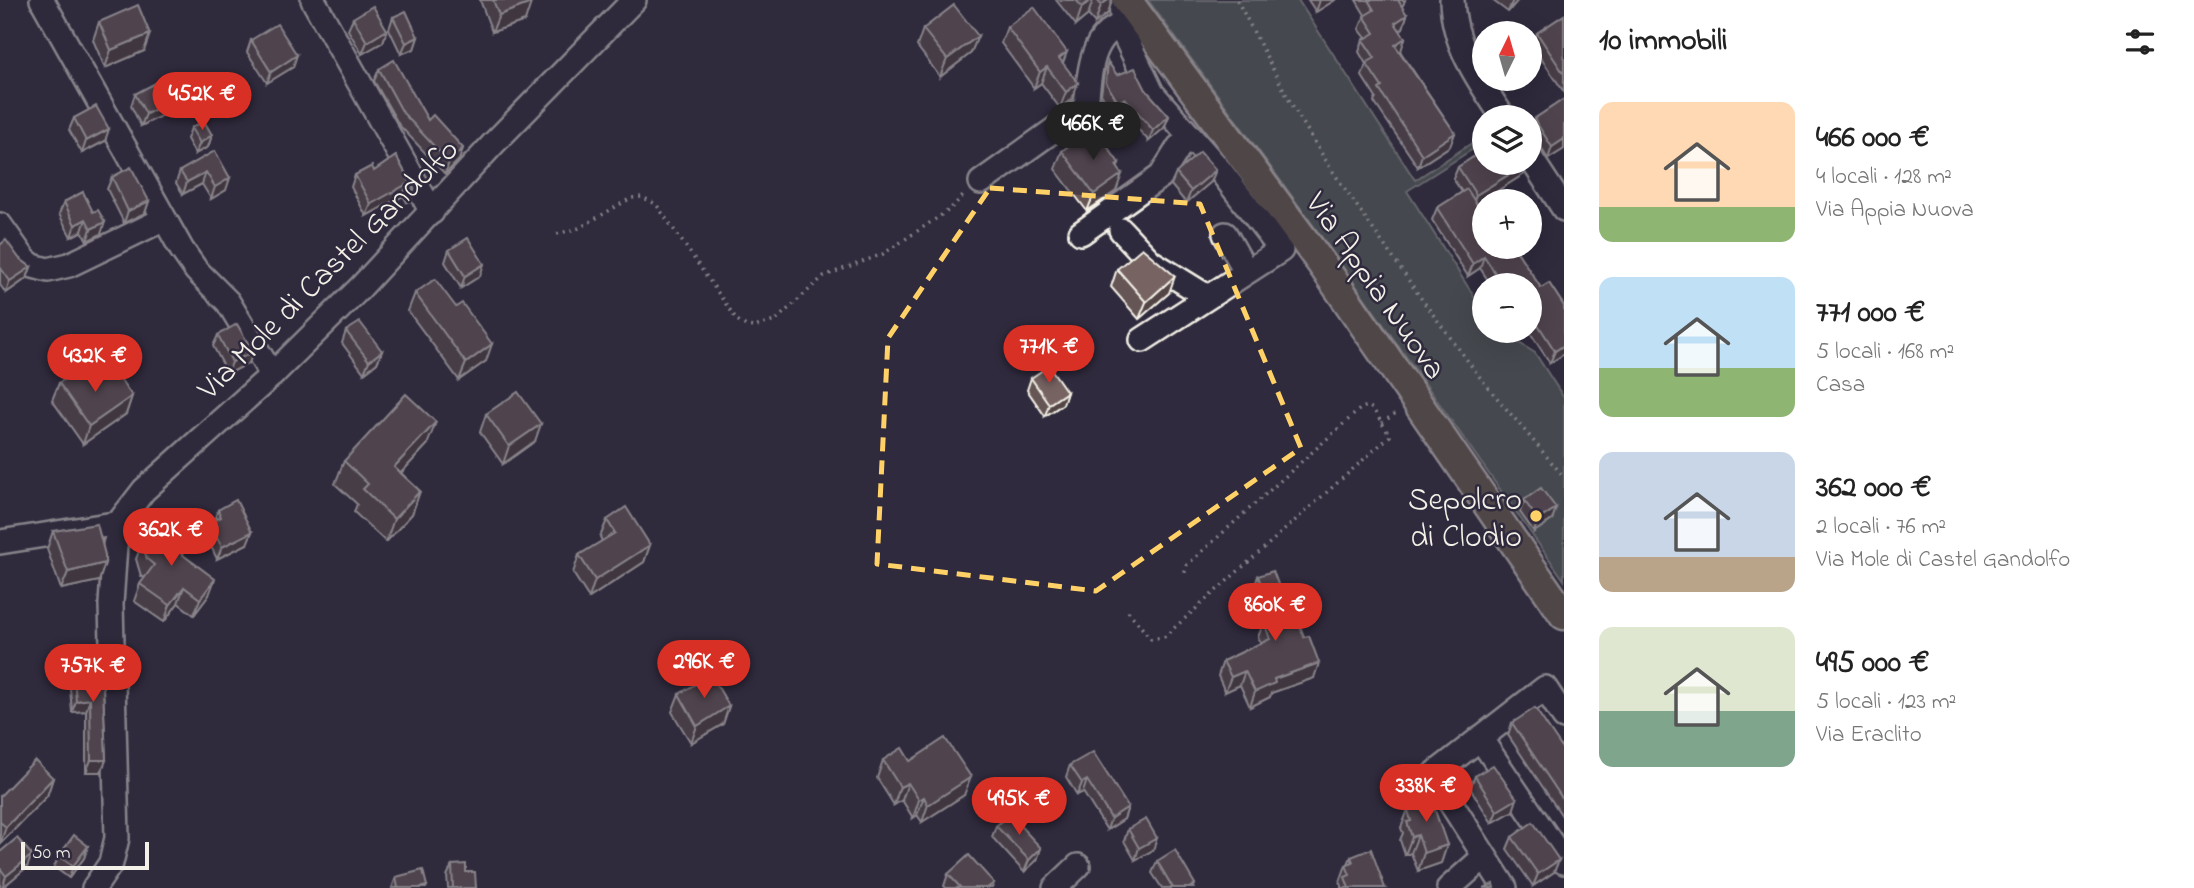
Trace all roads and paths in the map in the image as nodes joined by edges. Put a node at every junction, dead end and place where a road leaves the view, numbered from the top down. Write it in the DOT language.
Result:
graph roads {
  1 [pos="42,0"];
  2 [pos="313,0"];
  3 [pos="634,0"];
  4 [pos="1121,0"];
  5 [pos="1237,0"];
  6 [pos="1452,0"];
  7 [pos="1124,12"];
  8 [pos="1496,105"];
  9 [pos="1191,139"];
  10 [pos="1542,175"];
  11 [pos="981,182"];
  12 [pos="1564,209"];
  13 [pos="432,212"];
  14 [pos="164,219"];
  15 [pos="0,225"];
  16 [pos="1121,230"];
  17 [pos="1081,233"];
  18 [pos="557,234"];
  19 [pos="1225,234"];
  20 [pos="1246,271"];
  21 [pos="1206,296"];
  22 [pos="1142,340"];
  23 [pos="272,375"];
  24 [pos="1564,477"];
  25 [pos="120,523"];
  26 [pos="0,542"];
  27 [pos="1184,575"];
  28 [pos="1128,611"];
  29 [pos="1564,615"];
  30 [pos="1564,717"];
  31 [pos="1480,738"];
  32 [pos="1484,856"];
  33 [pos="1564,862"];
  34 [pos="1078,866"];
  35 [pos="94,888"];
  36 [pos="1055,888"];
  37 [pos="1449,888"];
  38 [pos="1505,888"];
  1 -- 14 [label="street"];
  2 -- 13 [label="street"];
  3 -- 13 [label="street, Via Mole di Castel Gandolfo"];
  4 -- 7 [label="street"];
  5 -- 24 [label="path"];
  6 -- 8 [label="street"];
  7 -- 9 [label="street"];
  7 -- 11 [label="street"];
  7 -- 29 [label="main road, Via Appia Nuova"];
  9 -- 17 [label="street"];
  9 -- 20 [label="street"];
  10 -- 12 [label="street"];
  11 -- 18 [label="path"];
  13 -- 23 [label="street, Via Mole di Castel Gandolfo"];
  14 -- 15 [label="street"];
  14 -- 23 [label="street"];
  16 -- 21 [label="street"];
  19 -- 20 [label="street"];
  20 -- 21 [label="street"];
  21 -- 22 [label="street"];
  23 -- 25 [label="street, Via Mole di Castel Gandolfo"];
  25 -- 26 [label="street"];
  25 -- 35 [label="street, Via Mole di Castel Gandolfo"];
  27 -- 28 [label="path"];
  30 -- 31 [label="street"];
  31 -- 32 [label="street"];
  31 -- 33 [label="street"];
  32 -- 37 [label="street"];
  32 -- 38 [label="street"];
  34 -- 36 [label="street"];
}
